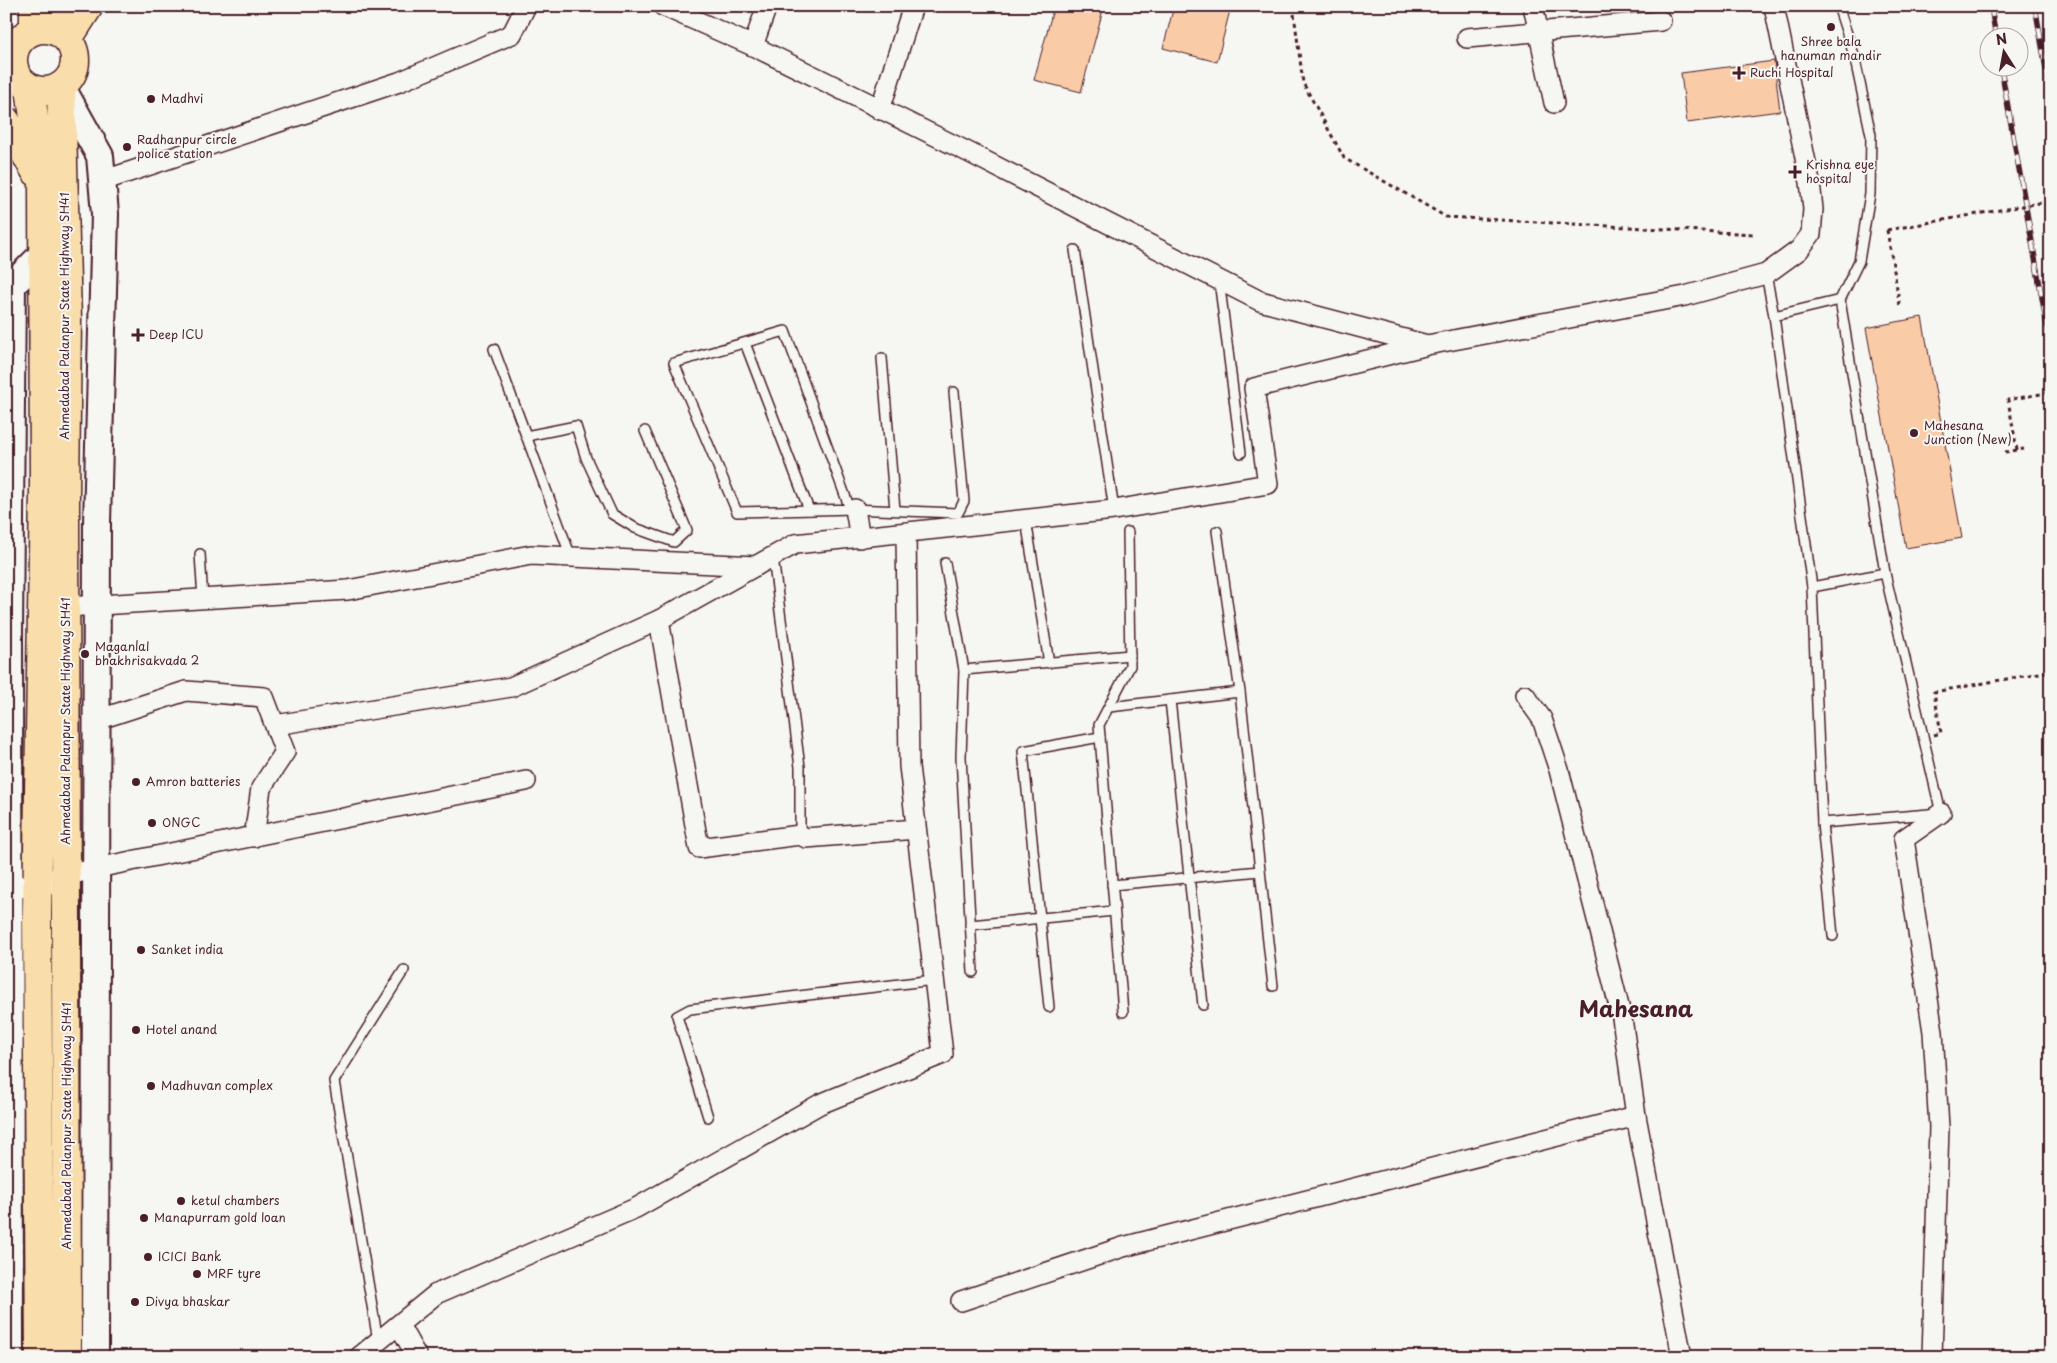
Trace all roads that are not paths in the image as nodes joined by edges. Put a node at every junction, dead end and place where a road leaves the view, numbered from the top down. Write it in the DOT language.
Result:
graph roads {
  1 [pos="61,6"];
  2 [pos="89,6"];
  3 [pos="526,6"];
  4 [pos="663,6"];
  5 [pos="767,6"];
  6 [pos="912,6"];
  7 [pos="1533,6"];
  8 [pos="1774,6"];
  9 [pos="1838,6"];
  10 [pos="1661,21"];
  11 [pos="24,28"];
  12 [pos="1539,31"];
  13 [pos="64,36"];
  14 [pos="1467,38"];
  15 [pos="753,46"];
  16 [pos="18,80"];
  17 [pos="61,86"];
  18 [pos="1554,103"];
  19 [pos="880,110"];
  20 [pos="6,121"];
  21 [pos="102,181"];
  22 [pos="43,184"];
  23 [pos="1075,250"];
  24 [pos="43,254"];
  25 [pos="1766,274"];
  26 [pos="1219,280"];
  27 [pos="1840,300"];
  28 [pos="1774,316"];
  29 [pos="9,334"];
  30 [pos="745,343"];
  31 [pos="1427,345"];
  32 [pos="494,349"];
  33 [pos="882,358"];
  34 [pos="954,392"];
  35 [pos="645,430"];
  36 [pos="526,436"];
  37 [pos="1241,453"];
  38 [pos="855,509"];
  39 [pos="809,510"];
  40 [pos="895,510"];
  41 [pos="1114,510"];
  42 [pos="1026,520"];
  43 [pos="1217,531"];
  44 [pos="1128,532"];
  45 [pos="906,533"];
  46 [pos="860,538"];
  47 [pos="200,554"];
  48 [pos="571,557"];
  49 [pos="773,557"];
  50 [pos="945,563"];
  51 [pos="756,566"];
  52 [pos="1885,573"];
  53 [pos="1812,587"];
  54 [pos="203,599"];
  55 [pos="97,605"];
  56 [pos="66,607"];
  57 [pos="659,620"];
  58 [pos="41,649"];
  59 [pos="9,652"];
  60 [pos="1130,656"];
  61 [pos="1048,663"];
  62 [pos="964,670"];
  63 [pos="1240,692"];
  64 [pos="1524,695"];
  65 [pos="1170,700"];
  66 [pos="1109,706"];
  67 [pos="97,720"];
  68 [pos="275,725"];
  69 [pos="1100,737"];
  70 [pos="8,768"];
  71 [pos="526,781"];
  72 [pos="1941,813"];
  73 [pos="1822,823"];
  74 [pos="916,829"];
  75 [pos="800,835"];
  76 [pos="254,837"];
  77 [pos="98,868"];
  78 [pos="1260,871"];
  79 [pos="67,876"];
  80 [pos="1189,878"];
  81 [pos="37,884"];
  82 [pos="1112,885"];
  83 [pos="8,891"];
  84 [pos="1114,911"];
  85 [pos="1040,918"];
  86 [pos="970,925"];
  87 [pos="1833,936"];
  88 [pos="404,970"];
  89 [pos="973,972"];
  90 [pos="934,980"];
  91 [pos="1273,986"];
  92 [pos="1203,1005"];
  93 [pos="1048,1008"];
  94 [pos="1123,1012"];
  95 [pos="1636,1116"];
  96 [pos="708,1117"];
  97 [pos="961,1301"];
  98 [pos="399,1325"];
  99 [pos="378,1342"];
  100 [pos="10,1357"];
  101 [pos="40,1357"];
  102 [pos="67,1357"];
  103 [pos="95,1357"];
  104 [pos="359,1357"];
  105 [pos="417,1357"];
  106 [pos="1682,1357"];
  107 [pos="1932,1357"];
  1 -- 13 [label="main road"];
  2 -- 13 [label="main road"];
  3 -- 21 [label="street"];
  4 -- 15 [label="street"];
  5 -- 15 [label="street"];
  6 -- 19 [label="street"];
  7 -- 12 [label="street"];
  8 -- 25 [label="street"];
  9 -- 27 [label="lane"];
  10 -- 12 [label="street"];
  11 -- 13 [label="main road"];
  11 -- 16 [label="main road"];
  12 -- 14 [label="street"];
  12 -- 18 [label="street"];
  13 -- 17 [label="main road"];
  15 -- 19 [label="street"];
  16 -- 17 [label="main road"];
  16 -- 22 [label="main road, Ahmedabad Palanpur State Highway SH41"];
  17 -- 21 [label="street"];
  17 -- 56 [label="main road, Ahmedabad Palanpur State Highway SH41"];
  19 -- 26 [label="street"];
  20 -- 22 [label="main road"];
  21 -- 55 [label="street"];
  22 -- 24 [label="main road, Ahmedabad Palanpur State Highway SH41"];
  23 -- 41 [label="lane"];
  24 -- 29 [label="street"];
  24 -- 58 [label="main road, Ahmedabad Palanpur State Highway SH41"];
  25 -- 28 [label="lane"];
  25 -- 31 [label="street"];
  26 -- 31 [label="street"];
  26 -- 37 [label="lane"];
  27 -- 28 [label="lane"];
  27 -- 52 [label="lane"];
  28 -- 53 [label="lane"];
  29 -- 59 [label="street"];
  30 -- 38 [label="lane"];
  30 -- 39 [label="lane"];
  30 -- 39 [label="lane"];
  31 -- 41 [label="street"];
  32 -- 36 [label="lane"];
  33 -- 40 [label="lane"];
  34 -- 40 [label="lane"];
  35 -- 36 [label="lane"];
  36 -- 48 [label="lane"];
  38 -- 39 [label="lane"];
  38 -- 40 [label="lane"];
  38 -- 46 [label="street"];
  41 -- 42 [label="street"];
  42 -- 45 [label="street"];
  42 -- 61 [label="lane"];
  43 -- 63 [label="lane"];
  44 -- 60 [label="lane"];
  45 -- 46 [label="street"];
  45 -- 74 [label="street"];
  46 -- 49 [label="street"];
  47 -- 54 [label="lane"];
  48 -- 51 [label="street"];
  48 -- 54 [label="street"];
  49 -- 51 [label="street"];
  49 -- 75 [label="lane"];
  50 -- 62 [label="lane"];
  51 -- 57 [label="street"];
  52 -- 53 [label="lane"];
  52 -- 72 [label="lane"];
  53 -- 73 [label="lane"];
  54 -- 55 [label="street"];
  55 -- 56 [label="street"];
  55 -- 67 [label="street"];
  56 -- 79 [label="main road, Ahmedabad Palanpur State Highway SH41"];
  57 -- 68 [label="street"];
  57 -- 75 [label="street"];
  58 -- 59 [label="street"];
  58 -- 81 [label="main road, Ahmedabad Palanpur State Highway SH41"];
  59 -- 70 [label="street"];
  60 -- 61 [label="lane"];
  60 -- 66 [label="lane"];
  61 -- 62 [label="lane"];
  62 -- 86 [label="lane"];
  63 -- 65 [label="lane"];
  63 -- 78 [label="lane"];
  64 -- 95 [label="street"];
  65 -- 66 [label="lane"];
  65 -- 80 [label="lane"];
  66 -- 69 [label="lane"];
  67 -- 68 [label="street"];
  67 -- 77 [label="street"];
  68 -- 76 [label="street"];
  69 -- 82 [label="lane"];
  69 -- 85 [label="lane"];
  70 -- 83 [label="street"];
  71 -- 76 [label="street"];
  72 -- 73 [label="lane"];
  72 -- 107 [label="street"];
  73 -- 87 [label="lane"];
  74 -- 75 [label="street"];
  74 -- 90 [label="street"];
  76 -- 77 [label="street"];
  77 -- 79 [label="street"];
  77 -- 103 [label="street"];
  78 -- 80 [label="lane"];
  78 -- 91 [label="lane"];
  79 -- 81 [label="street"];
  79 -- 102 [label="main road, Ahmedabad Palanpur State Highway SH41"];
  80 -- 82 [label="lane"];
  80 -- 92 [label="lane"];
  81 -- 83 [label="street"];
  81 -- 101 [label="main road, Ahmedabad Palanpur State Highway SH41"];
  82 -- 84 [label="lane"];
  83 -- 100 [label="street"];
  84 -- 85 [label="lane"];
  84 -- 94 [label="lane"];
  85 -- 86 [label="lane"];
  85 -- 93 [label="lane"];
  86 -- 89 [label="lane"];
  88 -- 99 [label="lane"];
  90 -- 96 [label="lane"];
  90 -- 98 [label="street"];
  95 -- 97 [label="street"];
  95 -- 106 [label="street"];
  98 -- 99 [label="street"];
  98 -- 105 [label="street"];
  99 -- 104 [label="street"];
}
